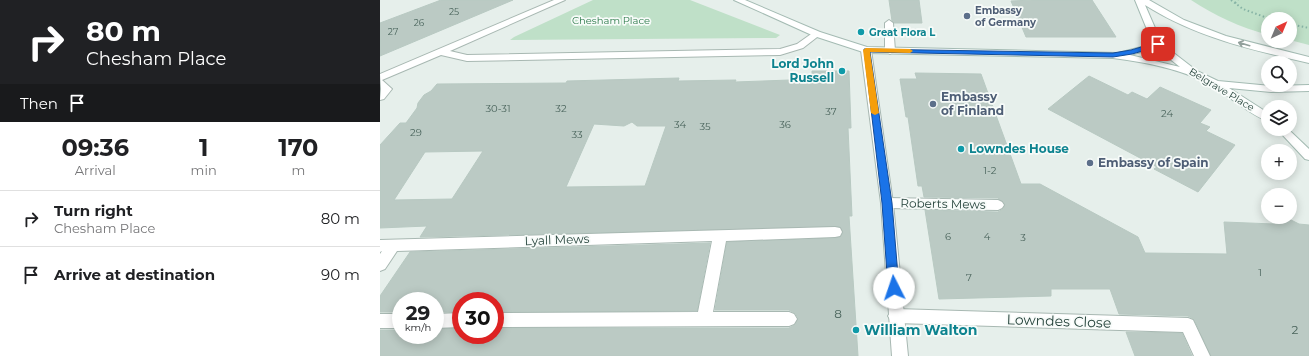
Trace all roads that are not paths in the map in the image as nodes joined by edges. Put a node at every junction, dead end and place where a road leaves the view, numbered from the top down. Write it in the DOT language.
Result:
graph roads {
  1 [pos="561,0"];
  2 [pos="738,0"];
  3 [pos="1139,0"];
  4 [pos="1143,0"];
  5 [pos="889,23"];
  6 [pos="818,34"];
  7 [pos="1158,44"];
  8 [pos="866,50"];
  9 [pos="890,51"];
  10 [pos="440,52"];
  11 [pos="1113,55"];
  12 [pos="1309,60"];
  13 [pos="1194,73"];
  14 [pos="380,78"];
  15 [pos="380,83"];
  16 [pos="1214,83"];
  17 [pos="1309,88"];
  18 [pos="380,96"];
  19 [pos="1261,113"];
  20 [pos="1289,136"];
  21 [pos="1309,156"];
  22 [pos="887,203"];
  23 [pos="998,205"];
  24 [pos="835,232"];
  25 [pos="720,235"];
  26 [pos="394,245"];
  27 [pos="380,246"];
  28 [pos="380,265"];
  29 [pos="896,316"];
  30 [pos="704,319"];
  31 [pos="789,319"];
  32 [pos="504,320"];
  33 [pos="380,321"];
  34 [pos="392,321"];
  35 [pos="900,356"];
  36 [pos="1202,356"];
  1 -- 10 [label="main road"];
  2 -- 6 [label="main road"];
  3 -- 7 [label="main road, Belgrave Place"];
  12 -- 4 [label="main road, one-way"];
  5 -- 9 [label="main road"];
  6 -- 8 [label="main road"];
  6 -- 10 [label="main road"];
  7 -- 11 [label="main road"];
  7 -- 13 [label="main road, Belgrave Place"];
  8 -- 9 [label="main road"];
  8 -- 22 [label="main road"];
  9 -- 11 [label="main road"];
  10 -- 14 [label="main road"];
  11 -- 13 [label="main road"];
  13 -- 16 [label="main road, Belgrave Place"];
  15 -- 18 [label="main road"];
  16 -- 17 [label="main road"];
  16 -- 19 [label="main road, Belgrave Place"];
  20 -- 21 [label="main road"];
  22 -- 23 [label="main road, Roberts Mews"];
  22 -- 29 [label="main road"];
  24 -- 25 [label="main road, Lyall Mews"];
  25 -- 26 [label="main road, Lyall Mews"];
  25 -- 30 [label="main road"];
  26 -- 27 [label="main road, Lyall Mews"];
  26 -- 28 [label="main road"];
  29 -- 35 [label="main road"];
  29 -- 36 [label="main road, Lowndes Close"];
  30 -- 31 [label="main road"];
  30 -- 32 [label="main road"];
  33 -- 34 [label="main road"];
}
